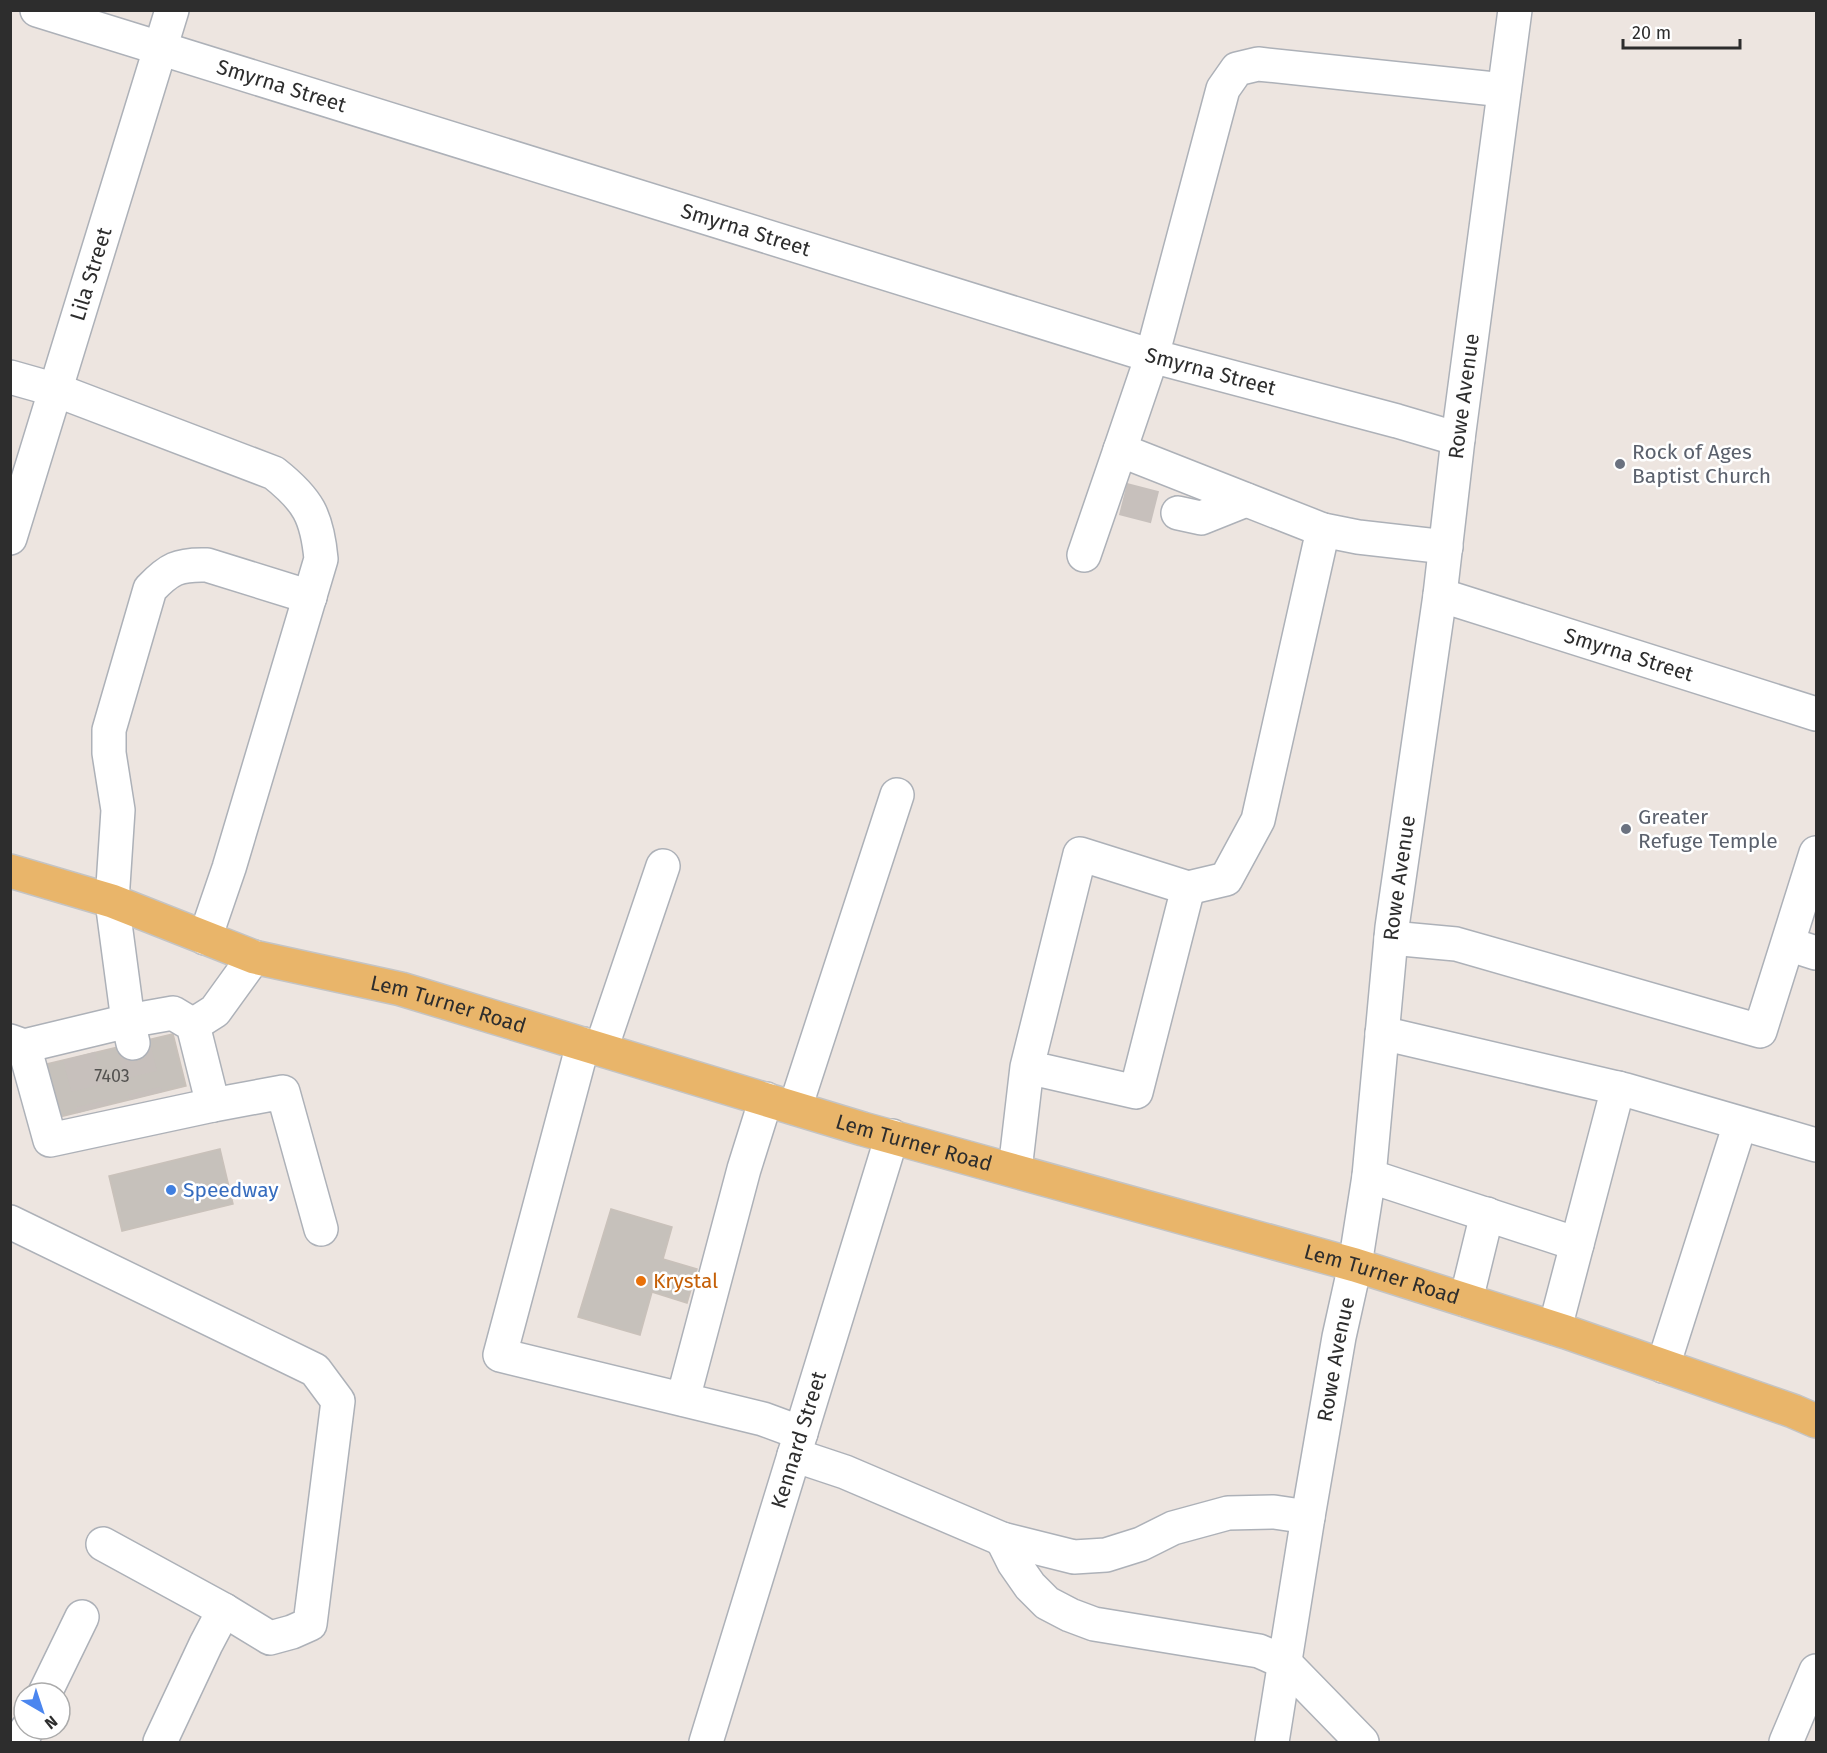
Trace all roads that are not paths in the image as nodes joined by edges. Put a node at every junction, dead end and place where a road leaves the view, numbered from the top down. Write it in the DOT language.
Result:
graph roads {
  1 [pos="37,10"];
  2 [pos="171,10"];
  3 [pos="1515,10"];
  4 [pos="160,49"];
  5 [pos="1504,90"];
  6 [pos="1152,356"];
  7 [pos="10,377"];
  8 [pos="56,390"];
  9 [pos="1458,439"];
  10 [pos="1120,450"];
  11 [pos="1246,500"];
  12 [pos="1178,513"];
  13 [pos="1323,530"];
  14 [pos="10,538"];
  15 [pos="1446,547"];
  16 [pos="1084,555"];
  17 [pos="1440,595"];
  18 [pos="310,597"];
  19 [pos="1816,714"];
  20 [pos="897,795"];
  21 [pos="1816,854"];
  22 [pos="663,866"];
  23 [pos="10,871"];
  24 [pos="1188,888"];
  25 [pos="112,901"];
  26 [pos="1391,938"];
  27 [pos="205,939"];
  28 [pos="1802,949"];
  29 [pos="254,957"];
  30 [pos="193,1025"];
  31 [pos="131,1032"];
  32 [pos="1382,1033"];
  33 [pos="17,1044"];
  34 [pos="592,1047"];
  35 [pos="1027,1067"];
  36 [pos="1618,1088"];
  37 [pos="781,1104"];
  38 [pos="213,1105"];
  39 [pos="1740,1124"];
  40 [pos="892,1136"];
  41 [pos="1816,1145"];
  42 [pos="1015,1170"];
  43 [pos="1369,1176"];
  44 [pos="1487,1214"];
  45 [pos="10,1222"];
  46 [pos="321,1229"];
  47 [pos="1577,1244"];
  48 [pos="1355,1265"];
  49 [pos="1466,1300"];
  50 [pos="1555,1328"];
  51 [pos="1663,1366"];
  52 [pos="683,1400"];
  53 [pos="1816,1421"];
  54 [pos="798,1444"];
  55 [pos="1308,1517"];
  56 [pos="1002,1539"];
  57 [pos="103,1544"];
  58 [pos="224,1610"];
  59 [pos="82,1617"];
  60 [pos="1284,1662"];
  61 [pos="1816,1671"];
  62 [pos="51,1681"];
  63 [pos="160,1743"];
  64 [pos="706,1743"];
  65 [pos="1272,1743"];
  66 [pos="1362,1743"];
  67 [pos="1786,1743"];
  1 -- 4 [label="street, Smyrna Street"];
  2 -- 4 [label="street, Lila Street"];
  3 -- 5 [label="street, Rowe Avenue"];
  4 -- 6 [label="street, Smyrna Street"];
  4 -- 8 [label="street, Lila Street"];
  5 -- 6 [label="street"];
  5 -- 9 [label="street, Rowe Avenue"];
  6 -- 9 [label="street, Smyrna Street"];
  6 -- 10 [label="street"];
  7 -- 8 [label="street"];
  8 -- 14 [label="street, Lila Street"];
  8 -- 18 [label="street"];
  9 -- 15 [label="street, Rowe Avenue"];
  10 -- 11 [label="street"];
  10 -- 16 [label="street"];
  11 -- 12 [label="street"];
  11 -- 13 [label="street"];
  13 -- 15 [label="street"];
  13 -- 24 [label="street"];
  15 -- 17 [label="street, Rowe Avenue"];
  17 -- 19 [label="street, Smyrna Street"];
  17 -- 26 [label="street, Rowe Avenue"];
  18 -- 25 [label="street"];
  18 -- 27 [label="street"];
  20 -- 37 [label="street"];
  21 -- 28 [label="street"];
  22 -- 34 [label="street"];
  23 -- 25 [label="main road, Lem Turner Road"];
  24 -- 35 [label="street"];
  24 -- 35 [label="street"];
  25 -- 27 [label="main road, Lem Turner Road"];
  25 -- 31 [label="street"];
  26 -- 28 [label="street"];
  26 -- 32 [label="street, Rowe Avenue"];
  27 -- 29 [label="main road, Lem Turner Road"];
  29 -- 30 [label="street"];
  29 -- 34 [label="main road, Lem Turner Road"];
  30 -- 31 [label="street"];
  30 -- 38 [label="street"];
  31 -- 33 [label="street"];
  32 -- 36 [label="street"];
  32 -- 43 [label="street, Rowe Avenue"];
  33 -- 38 [label="street"];
  34 -- 37 [label="main road, Lem Turner Road"];
  34 -- 52 [label="street"];
  35 -- 42 [label="street"];
  36 -- 39 [label="street"];
  36 -- 47 [label="street"];
  37 -- 40 [label="main road, Lem Turner Road"];
  37 -- 52 [label="street"];
  38 -- 46 [label="street"];
  39 -- 41 [label="street"];
  39 -- 51 [label="street"];
  40 -- 42 [label="main road, Lem Turner Road"];
  40 -- 54 [label="street, Kennard Street"];
  42 -- 48 [label="main road, Lem Turner Road"];
  43 -- 44 [label="street"];
  43 -- 48 [label="street, Rowe Avenue"];
  44 -- 47 [label="street"];
  44 -- 49 [label="street"];
  45 -- 58 [label="street"];
  47 -- 50 [label="street"];
  48 -- 49 [label="main road, Lem Turner Road"];
  48 -- 55 [label="street, Rowe Avenue"];
  49 -- 50 [label="main road, Lem Turner Road"];
  50 -- 51 [label="main road, Lem Turner Road"];
  51 -- 53 [label="main road, Lem Turner Road"];
  52 -- 54 [label="street"];
  54 -- 56 [label="street"];
  54 -- 64 [label="street, Kennard Street"];
  55 -- 56 [label="street"];
  55 -- 60 [label="street, Rowe Avenue"];
  56 -- 60 [label="street"];
  57 -- 58 [label="street"];
  58 -- 63 [label="street"];
  59 -- 62 [label="street"];
  60 -- 65 [label="street, Rowe Avenue"];
  60 -- 66 [label="street"];
  61 -- 67 [label="street"];
}
